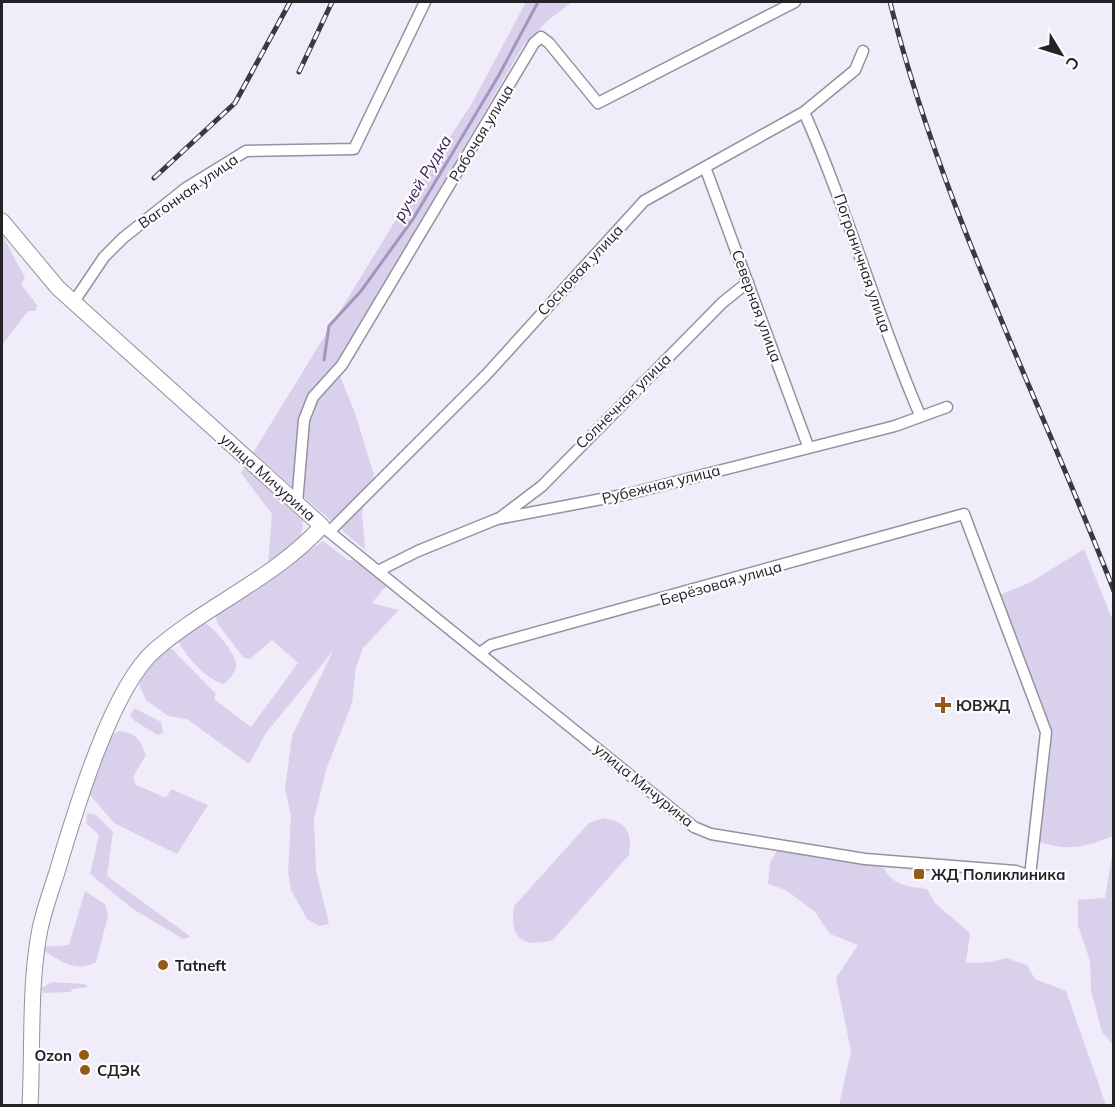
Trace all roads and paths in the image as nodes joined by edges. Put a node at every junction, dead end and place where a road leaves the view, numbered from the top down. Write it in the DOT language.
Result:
graph roads {
  1 [pos="425,2"];
  2 [pos="795,2"];
  3 [pos="863,51"];
  4 [pos="804,112"];
  5 [pos="705,167"];
  6 [pos="2,221"];
  7 [pos="748,282"];
  8 [pos="73,303"];
  9 [pos="947,406"];
  10 [pos="920,415"];
  11 [pos="808,446"];
  12 [pos="297,503"];
  13 [pos="964,514"];
  14 [pos="497,519"];
  15 [pos="326,530"];
  16 [pos="378,571"];
  17 [pos="480,653"];
  18 [pos="30,1106"];
  1 -- 8 [label="street, Вагонная улица"];
  2 -- 12 [label="street, Рабочая улица"];
  3 -- 4 [label="street, Сосновая улица"];
  4 -- 5 [label="street, Сосновая улица"];
  4 -- 10 [label="street, Пограничная улица"];
  5 -- 7 [label="street, Северная улица"];
  5 -- 15 [label="street, Сосновая улица"];
  6 -- 8 [label="main road, улица Мичурина"];
  7 -- 11 [label="street, Северная улица"];
  7 -- 14 [label="street, Солнечная улица"];
  8 -- 12 [label="main road, улица Мичурина"];
  9 -- 10 [label="street, Рубежная улица"];
  10 -- 11 [label="street, Рубежная улица"];
  11 -- 14 [label="street, Рубежная улица"];
  12 -- 15 [label="main road, улица Мичурина"];
  13 -- 17 [label="street, Берёзовая улица"];
  13 -- 17 [label="street, улица Мичурина"];
  14 -- 16 [label="street, Рубежная улица"];
  15 -- 16 [label="street, улица Мичурина"];
  15 -- 18 [label="main road"];
  16 -- 17 [label="street, улица Мичурина"];
}
